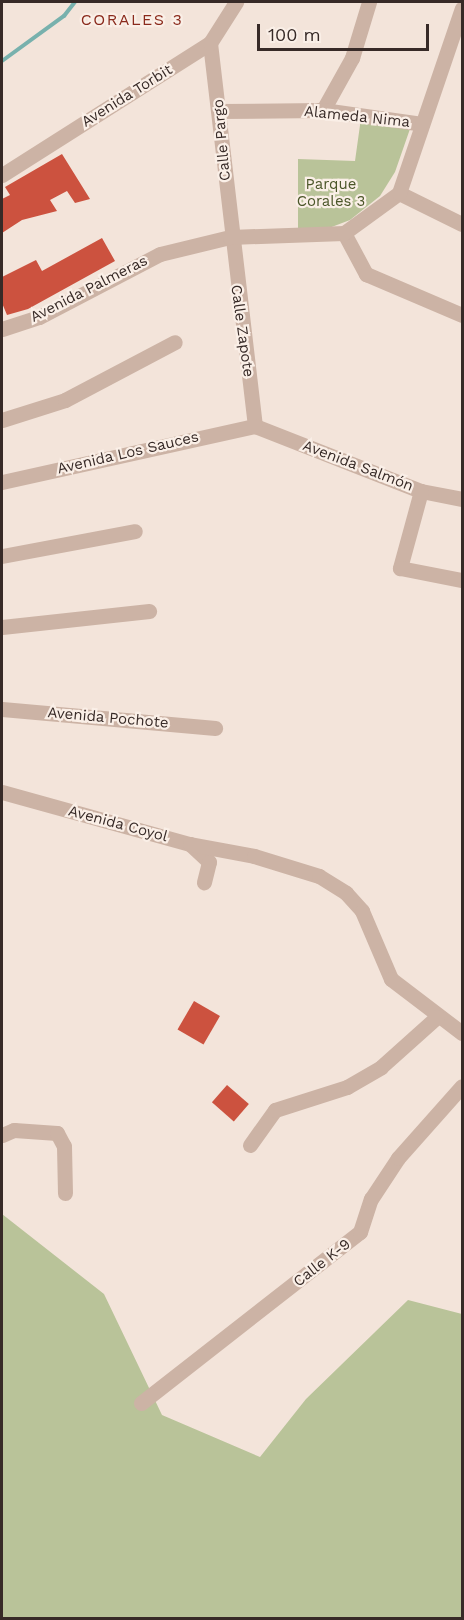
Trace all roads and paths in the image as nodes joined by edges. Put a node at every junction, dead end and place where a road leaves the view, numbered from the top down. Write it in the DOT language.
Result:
graph roads {
  1 [pos="236,2"];
  2 [pos="369,2"];
  3 [pos="462,8"];
  4 [pos="210,43"];
  5 [pos="457,43"];
  6 [pos="323,110"];
  7 [pos="220,111"];
  8 [pos="422,124"];
  9 [pos="2,175"];
  10 [pos="399,193"];
  11 [pos="462,224"];
  12 [pos="344,233"];
  13 [pos="230,237"];
  14 [pos="462,315"];
  15 [pos="2,329"];
  16 [pos="175,342"];
  17 [pos="2,420"];
  18 [pos="255,426"];
  19 [pos="2,482"];
  20 [pos="421,490"];
  21 [pos="462,499"];
  22 [pos="135,531"];
  23 [pos="2,556"];
  24 [pos="462,580"];
  25 [pos="149,611"];
  26 [pos="2,627"];
  27 [pos="2,709"];
  28 [pos="215,728"];
  29 [pos="2,792"];
  30 [pos="190,844"];
  31 [pos="204,882"];
  32 [pos="437,1017"];
  33 [pos="462,1033"];
  34 [pos="462,1086"];
  35 [pos="2,1135"];
  36 [pos="250,1145"];
  37 [pos="65,1193"];
  38 [pos="141,1403"];
  1 -- 4 [label="street, Avenida Torbit"];
  2 -- 6 [label="street"];
  3 -- 5 [label="street"];
  4 -- 7 [label="street, Calle Pargo"];
  4 -- 9 [label="street, Avenida Torbit"];
  5 -- 8 [label="street"];
  6 -- 7 [label="street, Alameda Nima"];
  6 -- 8 [label="street, Alameda Nima"];
  7 -- 13 [label="street, Calle Pargo"];
  8 -- 10 [label="street"];
  10 -- 11 [label="street"];
  10 -- 12 [label="street"];
  12 -- 13 [label="street, Avenida Palmeras"];
  12 -- 14 [label="street"];
  13 -- 15 [label="street, Avenida Palmeras"];
  13 -- 18 [label="street, Calle Zapote"];
  16 -- 17 [label="street"];
  18 -- 19 [label="street, Avenida Los Sauces"];
  18 -- 20 [label="street, Avenida Salmón"];
  20 -- 21 [label="street, Avenida Salmón"];
  20 -- 24 [label="street"];
  22 -- 23 [label="street"];
  25 -- 26 [label="street"];
  27 -- 28 [label="street, Avenida Pochote"];
  29 -- 30 [label="street, Avenida Coyol"];
  30 -- 31 [label="street"];
  30 -- 32 [label="street, Avenida Coyol"];
  32 -- 33 [label="street, Avenida Coyol"];
  32 -- 36 [label="street"];
  34 -- 38 [label="street, Calle K-9"];
  35 -- 37 [label="street"];
}
